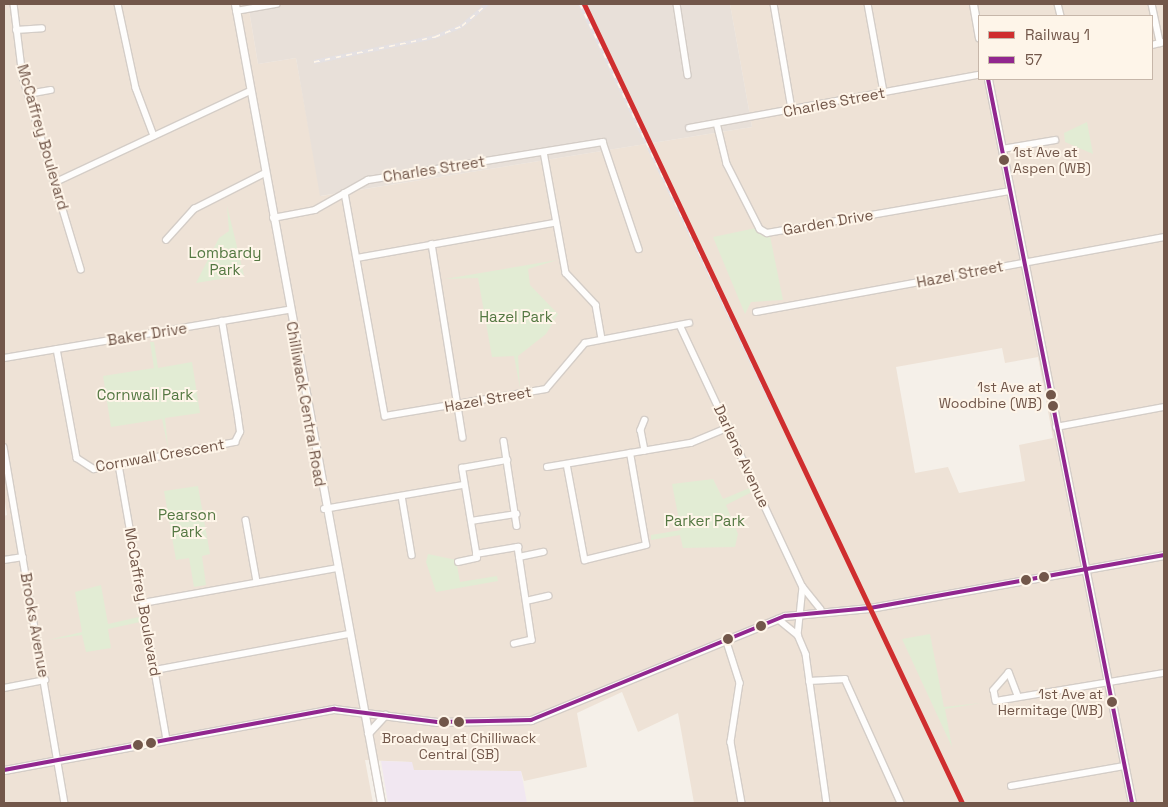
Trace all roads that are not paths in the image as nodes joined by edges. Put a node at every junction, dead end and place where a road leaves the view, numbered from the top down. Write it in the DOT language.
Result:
graph roads {
  1 [pos="14,4"];
  2 [pos="118,4"];
  3 [pos="276,4"];
  4 [pos="677,4"];
  5 [pos="774,4"];
  6 [pos="868,4"];
  7 [pos="973,4"];
  8 [pos="1152,4"];
  9 [pos="235,8"];
  10 [pos="42,28"];
  11 [pos="16,30"];
  12 [pos="978,32"];
  13 [pos="1162,43"];
  14 [pos="688,74"];
  15 [pos="978,75"];
  16 [pos="988,80"];
  17 [pos="51,90"];
  18 [pos="250,90"];
  19 [pos="884,92"];
  20 [pos="28,94"];
  21 [pos="792,109"];
  22 [pos="717,123"];
  23 [pos="689,128"];
  24 [pos="154,136"];
  25 [pos="1055,140"];
  26 [pos="1002,149"];
  27 [pos="544,152"];
  28 [pos="265,173"];
  29 [pos="56,182"];
  30 [pos="1010,192"];
  31 [pos="345,193"];
  32 [pos="273,218"];
  33 [pos="554,223"];
  34 [pos="1164,237"];
  35 [pos="166,240"];
  36 [pos="432,244"];
  37 [pos="639,249"];
  38 [pos="357,258"];
  39 [pos="1025,262"];
  40 [pos="81,269"];
  41 [pos="289,310"];
  42 [pos="756,312"];
  43 [pos="222,321"];
  44 [pos="689,323"];
  45 [pos="680,325"];
  46 [pos="602,338"];
  47 [pos="56,349"];
  48 [pos="4,358"];
  49 [pos="459,404"];
  50 [pos="1164,407"];
  51 [pos="645,420"];
  52 [pos="1056,426"];
  53 [pos="729,427"];
  54 [pos="463,438"];
  55 [pos="504,441"];
  56 [pos="4,447"];
  57 [pos="645,451"];
  58 [pos="630,453"];
  59 [pos="507,460"];
  60 [pos="567,464"];
  61 [pos="119,465"];
  62 [pos="548,467"];
  63 [pos="463,485"];
  64 [pos="402,496"];
  65 [pos="324,509"];
  66 [pos="516,514"];
  67 [pos="246,520"];
  68 [pos="471,521"];
  69 [pos="518,526"];
  70 [pos="543,552"];
  71 [pos="476,554"];
  72 [pos="412,555"];
  73 [pos="1164,555"];
  74 [pos="23,557"];
  75 [pos="519,557"];
  76 [pos="4,560"];
  77 [pos="458,562"];
  78 [pos="338,568"];
  79 [pos="1086,569"];
  80 [pos="257,582"];
  81 [pos="803,587"];
  82 [pos="548,596"];
  83 [pos="526,601"];
  84 [pos="143,603"];
  85 [pos="821,610"];
  86 [pos="799,613"];
  87 [pos="778,619"];
  88 [pos="350,634"];
  89 [pos="798,635"];
  90 [pos="726,640"];
  91 [pos="514,644"];
  92 [pos="155,670"];
  93 [pos="1164,673"];
  94 [pos="45,680"];
  95 [pos="809,681"];
  96 [pos="1108,683"];
  97 [pos="4,688"];
  98 [pos="1018,697"];
  99 [pos="363,710"];
  100 [pos="385,715"];
  101 [pos="368,733"];
  102 [pos="167,740"];
  103 [pos="57,760"];
  104 [pos="1125,766"];
  105 [pos="4,770"];
  106 [pos="1011,786"];
  107 [pos="65,803"];
  108 [pos="381,803"];
  109 [pos="742,803"];
  110 [pos="828,803"];
  111 [pos="901,803"];
  112 [pos="1132,803"];
  1 -- 11 [label="street, McCaffrey Boulevard"];
  2 -- 24 [label="street"];
  3 -- 9 [label="street"];
  4 -- 14 [label="street"];
  5 -- 21 [label="street"];
  6 -- 19 [label="street"];
  7 -- 12 [label="street"];
  8 -- 13 [label="street"];
  9 -- 18 [label="street, Chilliwack Central Road"];
  10 -- 11 [label="street"];
  11 -- 20 [label="street, McCaffrey Boulevard"];
  15 -- 19 [label="street, Charles Street"];
  16 -- 26 [label="street"];
  17 -- 20 [label="street"];
  18 -- 24 [label="street"];
  18 -- 28 [label="street, Chilliwack Central Road"];
  19 -- 21 [label="street, Charles Street"];
  20 -- 29 [label="street, McCaffrey Boulevard"];
  21 -- 22 [label="street, Charles Street"];
  22 -- 23 [label="street, Charles Street"];
  22 -- 30 [label="street, Garden Drive"];
  24 -- 29 [label="street"];
  25 -- 26 [label="street"];
  26 -- 30 [label="street"];
  27 -- 31 [label="street, Charles Street"];
  27 -- 33 [label="street"];
  27 -- 37 [label="street, Charles Street"];
  28 -- 32 [label="street, Chilliwack Central Road"];
  28 -- 35 [label="street"];
  29 -- 40 [label="street, McCaffrey Boulevard"];
  30 -- 39 [label="street"];
  31 -- 32 [label="street, Charles Street"];
  31 -- 38 [label="street"];
  32 -- 41 [label="street, Chilliwack Central Road"];
  33 -- 36 [label="street"];
  33 -- 46 [label="street"];
  34 -- 39 [label="street, Hazel Street"];
  36 -- 38 [label="street"];
  36 -- 49 [label="street"];
  38 -- 49 [label="street, Hazel Street"];
  39 -- 42 [label="street, Hazel Street"];
  39 -- 52 [label="street"];
  41 -- 43 [label="street, Baker Drive"];
  41 -- 65 [label="street, Chilliwack Central Road"];
  43 -- 47 [label="street, Baker Drive"];
  43 -- 61 [label="street, Cornwall Crescent"];
  44 -- 45 [label="street, Hazel Street"];
  45 -- 46 [label="street, Hazel Street"];
  45 -- 53 [label="street, Darlene Avenue"];
  46 -- 49 [label="street, Hazel Street"];
  47 -- 48 [label="street, Baker Drive"];
  47 -- 61 [label="street, Cornwall Crescent"];
  49 -- 54 [label="street"];
  50 -- 52 [label="street"];
  51 -- 57 [label="street"];
  52 -- 79 [label="street"];
  53 -- 57 [label="street"];
  53 -- 81 [label="street, Darlene Avenue"];
  55 -- 59 [label="street"];
  56 -- 74 [label="street, Brooks Avenue"];
  57 -- 58 [label="street"];
  58 -- 60 [label="street"];
  58 -- 60 [label="street"];
  59 -- 63 [label="street"];
  59 -- 66 [label="street"];
  60 -- 62 [label="street"];
  61 -- 84 [label="street, McCaffrey Boulevard"];
  63 -- 64 [label="street"];
  63 -- 68 [label="street"];
  64 -- 65 [label="street"];
  64 -- 72 [label="street"];
  65 -- 78 [label="street, Chilliwack Central Road"];
  66 -- 68 [label="street"];
  66 -- 69 [label="street"];
  67 -- 80 [label="street"];
  68 -- 71 [label="street"];
  70 -- 75 [label="street"];
  71 -- 75 [label="street"];
  71 -- 77 [label="street"];
  73 -- 79 [label="street"];
  74 -- 76 [label="street"];
  74 -- 94 [label="street, Brooks Avenue"];
  75 -- 83 [label="street"];
  78 -- 80 [label="street"];
  78 -- 88 [label="street, Chilliwack Central Road"];
  79 -- 85 [label="street"];
  79 -- 96 [label="street"];
  80 -- 84 [label="street"];
  81 -- 85 [label="street, Darlene Avenue"];
  81 -- 86 [label="street"];
  82 -- 83 [label="street"];
  83 -- 91 [label="street"];
  84 -- 92 [label="street, McCaffrey Boulevard"];
  85 -- 86 [label="street"];
  86 -- 87 [label="street"];
  86 -- 89 [label="street"];
  87 -- 89 [label="street"];
  87 -- 90 [label="street"];
  88 -- 92 [label="street"];
  88 -- 99 [label="street, Chilliwack Central Road"];
  89 -- 95 [label="street"];
  90 -- 100 [label="street"];
  90 -- 109 [label="street"];
  92 -- 102 [label="street, McCaffrey Boulevard"];
  93 -- 96 [label="street"];
  94 -- 97 [label="street"];
  94 -- 103 [label="street, Brooks Avenue"];
  95 -- 110 [label="street"];
  95 -- 111 [label="street"];
  96 -- 98 [label="street"];
  96 -- 104 [label="street"];
  98 -- 98 [label="street"];
  99 -- 100 [label="street"];
  99 -- 101 [label="street, Chilliwack Central Road"];
  99 -- 102 [label="street"];
  100 -- 101 [label="street"];
  101 -- 108 [label="street, Chilliwack Central Road"];
  102 -- 103 [label="street"];
  103 -- 105 [label="street"];
  103 -- 107 [label="street, Brooks Avenue"];
  104 -- 106 [label="street"];
  104 -- 112 [label="street"];
}
